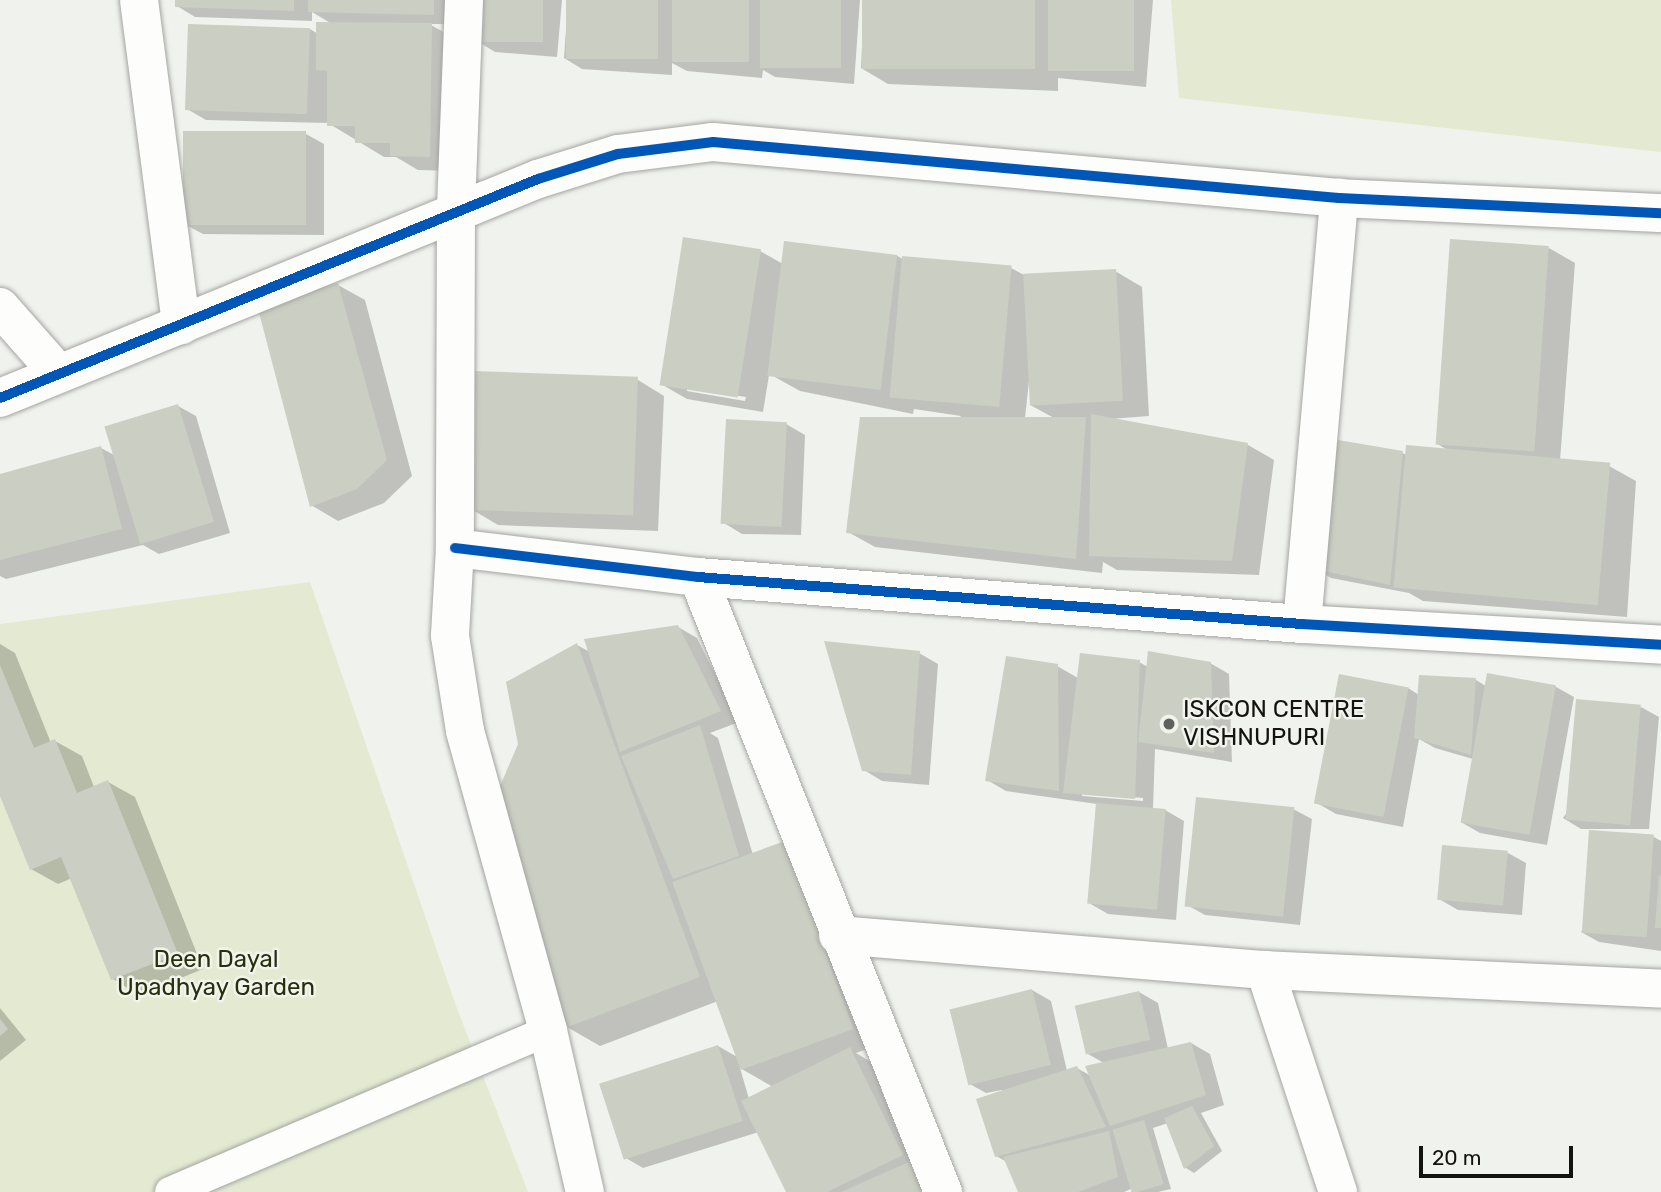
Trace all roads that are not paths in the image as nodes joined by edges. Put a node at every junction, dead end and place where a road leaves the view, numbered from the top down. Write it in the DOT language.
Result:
graph roads {
  1 [pos="139,0"];
  2 [pos="464,0"];
  3 [pos="1339,198"];
  4 [pos="456,213"];
  5 [pos="1661,213"];
  6 [pos="0,307"];
  7 [pos="181,325"];
  8 [pos="59,374"];
  9 [pos="0,398"];
  10 [pos="455,548"];
  11 [pos="698,577"];
  12 [pos="1302,624"];
  13 [pos="1661,645"];
  14 [pos="838,934"];
  15 [pos="1265,970"];
  16 [pos="1661,989"];
  17 [pos="548,1031"];
  18 [pos="170,1192"];
  19 [pos="585,1192"];
  20 [pos="943,1192"];
  21 [pos="1338,1192"];
  1 -- 7 [label="street"];
  2 -- 4 [label="street"];
  3 -- 4 [label="street"];
  3 -- 5 [label="street"];
  3 -- 12 [label="street"];
  4 -- 7 [label="street"];
  4 -- 10 [label="street"];
  6 -- 8 [label="street"];
  7 -- 8 [label="street"];
  8 -- 9 [label="street"];
  10 -- 11 [label="street"];
  10 -- 17 [label="street"];
  11 -- 12 [label="street"];
  11 -- 14 [label="street"];
  12 -- 13 [label="street"];
  14 -- 15 [label="street"];
  14 -- 20 [label="street"];
  15 -- 16 [label="street"];
  15 -- 21 [label="street"];
  17 -- 18 [label="lane"];
  17 -- 19 [label="street"];
}
